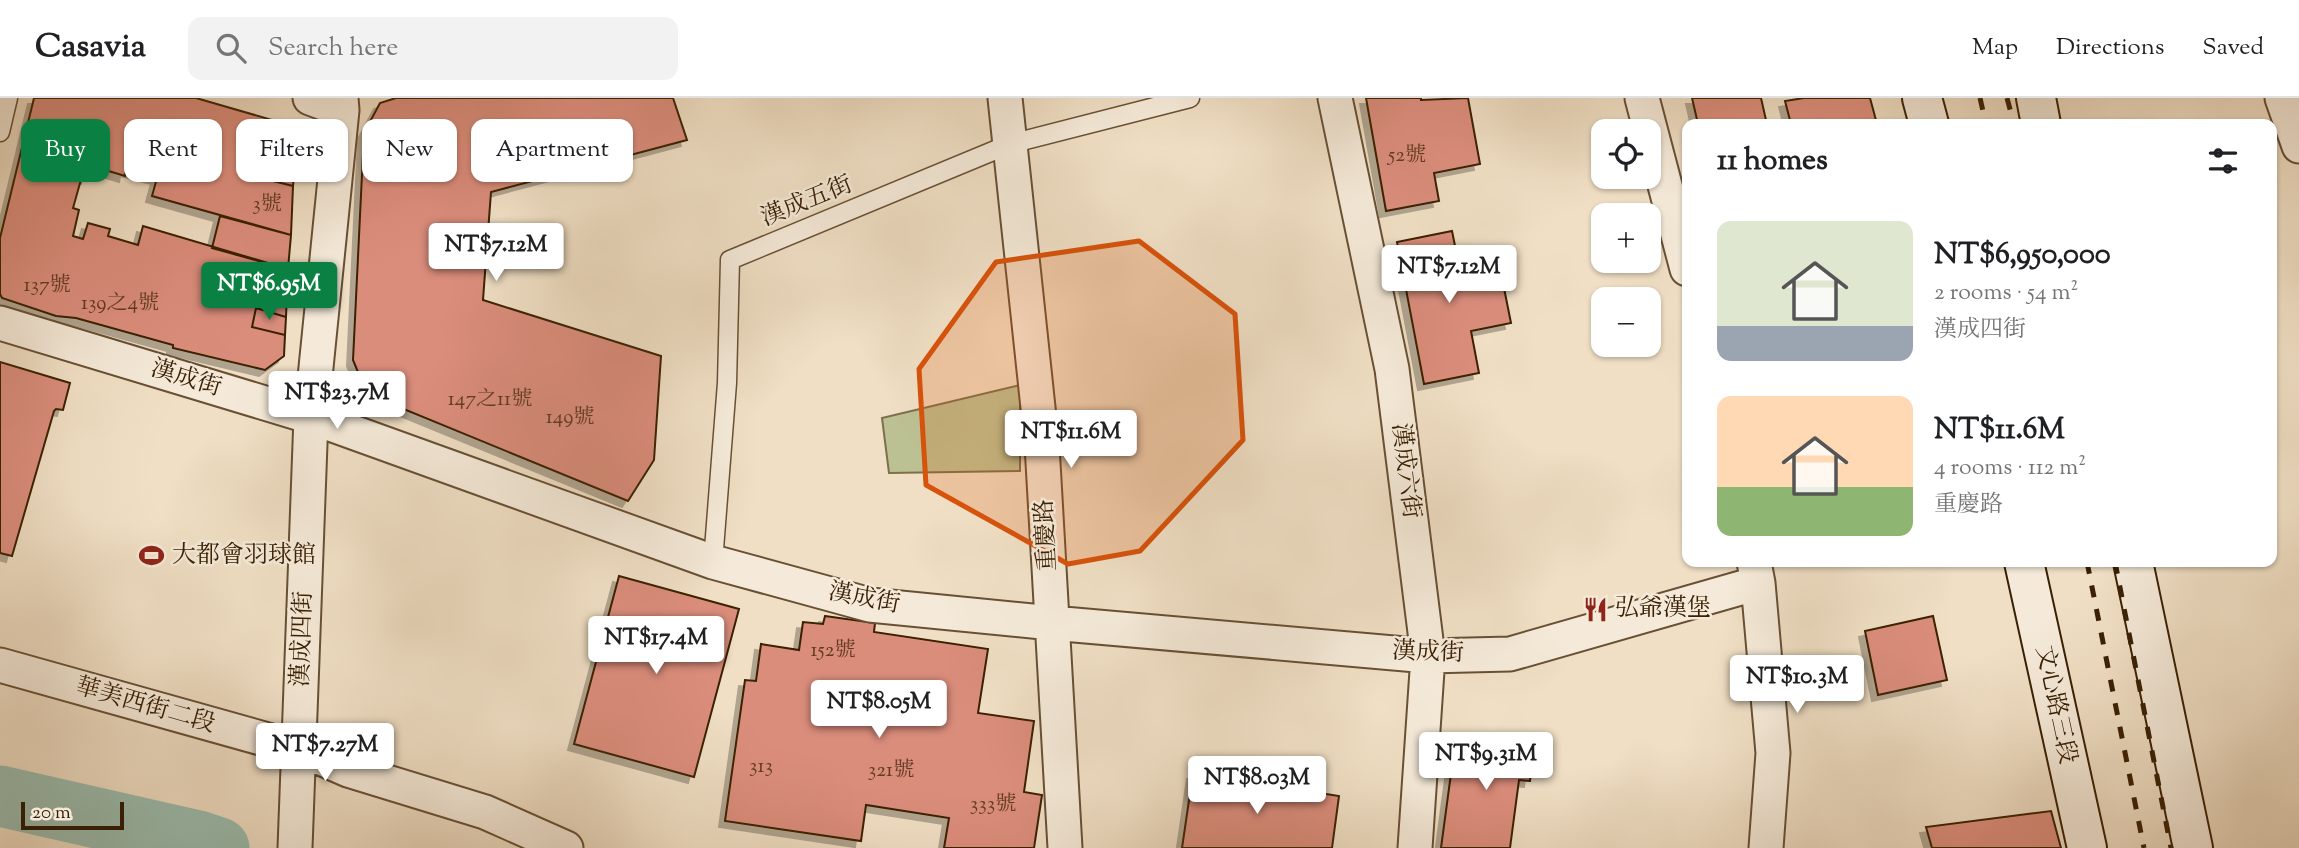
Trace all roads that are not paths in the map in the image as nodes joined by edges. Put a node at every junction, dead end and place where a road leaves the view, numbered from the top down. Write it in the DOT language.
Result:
graph roads {
  1 [pos="8,98"];
  2 [pos="310,98"];
  3 [pos="1005,98"];
  4 [pos="1190,98"];
  5 [pos="1335,98"];
  6 [pos="1642,98"];
  7 [pos="1922,98"];
  8 [pos="2036,98"];
  9 [pos="2283,98"];
  10 [pos="347,102"];
  11 [pos="1928,119"];
  12 [pos="2040,119"];
  13 [pos="0,132"];
  14 [pos="1010,145"];
  15 [pos="2299,146"];
  16 [pos="1682,250"];
  17 [pos="0,323"];
  18 [pos="311,417"];
  19 [pos="713,562"];
  20 [pos="2025,567"];
  21 [pos="2134,567"];
  22 [pos="1756,572"];
  23 [pos="1052,623"];
  24 [pos="1428,656"];
  25 [pos="0,665"];
  26 [pos="300,749"];
  27 [pos="295,848"];
  28 [pos="566,848"];
  29 [pos="1065,848"];
  30 [pos="1415,848"];
  31 [pos="1766,848"];
  32 [pos="2087,848"];
  33 [pos="2193,848"];
  1 -- 13 [label="lane"];
  2 -- 10 [label="street"];
  3 -- 14 [label="street, 重慶路"];
  4 -- 14 [label="lane, 漢成五街"];
  5 -- 24 [label="street, 漢成六街"];
  6 -- 16 [label="street"];
  7 -- 11 [label="main road"];
  8 -- 12 [label="main road"];
  9 -- 15 [label="street"];
  10 -- 18 [label="street, 漢成四街"];
  14 -- 19 [label="lane, 漢成五街"];
  14 -- 23 [label="street, 重慶路"];
  17 -- 18 [label="street, 漢成街"];
  18 -- 19 [label="street, 漢成街"];
  18 -- 26 [label="street, 漢成四街"];
  19 -- 23 [label="street, 漢成街"];
  20 -- 32 [label="main road, 文心路三段"];
  21 -- 33 [label="main road"];
  22 -- 24 [label="street, 漢成街"];
  22 -- 31 [label="street"];
  23 -- 24 [label="street, 漢成街"];
  23 -- 29 [label="street, 重慶路"];
  24 -- 30 [label="street, 漢成六街"];
  25 -- 26 [label="street, 華美西街二段"];
  26 -- 27 [label="street, 漢成四街"];
  26 -- 28 [label="street, 華美西街二段"];
}
